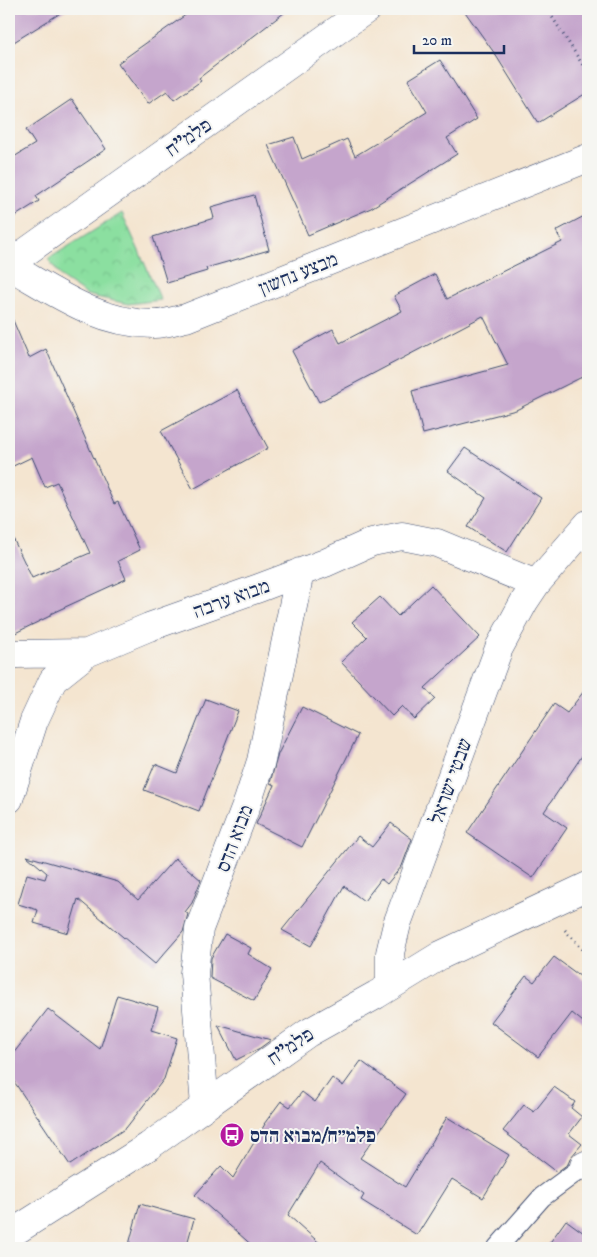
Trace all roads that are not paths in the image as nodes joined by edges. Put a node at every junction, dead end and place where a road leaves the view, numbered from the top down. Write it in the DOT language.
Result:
graph roads {
  1 [pos="366,9"];
  2 [pos="588,158"];
  3 [pos="9,265"];
  4 [pos="588,524"];
  5 [pos="300,572"];
  6 [pos="536,584"];
  7 [pos="87,654"];
  8 [pos="9,656"];
  9 [pos="9,799"];
  10 [pos="588,886"];
  11 [pos="390,986"];
  12 [pos="205,1106"];
  13 [pos="586,1165"];
  14 [pos="518,1224"];
  15 [pos="9,1235"];
  16 [pos="497,1248"];
  17 [pos="513,1248"];
  1 -- 3 [label="street, פלמ\"ח"];
  2 -- 3 [label="street, מבצע נחשון"];
  4 -- 6 [label="street, שבטי ישראל"];
  5 -- 6 [label="street, מבוא ערבה"];
  5 -- 7 [label="street, מבוא ערבה"];
  5 -- 12 [label="street, מבוא הדס"];
  6 -- 11 [label="street, שבטי ישראל"];
  7 -- 8 [label="street"];
  7 -- 9 [label="street, מבוא ערבה"];
  10 -- 11 [label="street, פלמ\"ח"];
  11 -- 12 [label="street, פלמ\"ח"];
  12 -- 15 [label="street, פלמ\"ח"];
  13 -- 14 [label="lane"];
  14 -- 16 [label="lane"];
  14 -- 17 [label="lane"];
}
